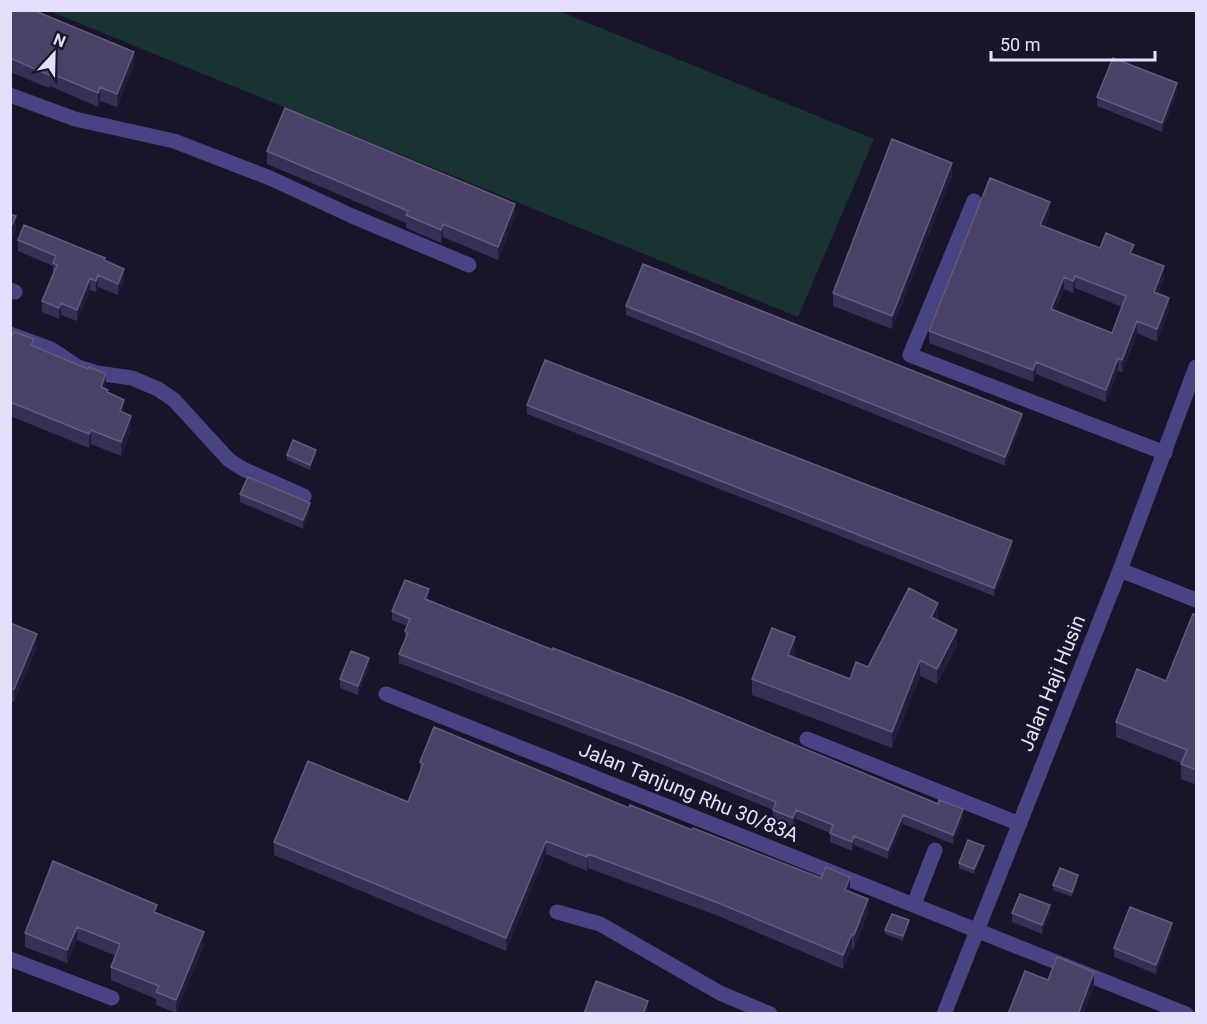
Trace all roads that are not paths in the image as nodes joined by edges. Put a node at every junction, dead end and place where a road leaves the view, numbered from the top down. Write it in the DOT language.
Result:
graph roads {
  1 [pos="10,95"];
  2 [pos="974,201"];
  3 [pos="470,265"];
  4 [pos="10,334"];
  5 [pos="1196,370"];
  6 [pos="1165,453"];
  7 [pos="304,496"];
  8 [pos="1120,570"];
  9 [pos="1197,600"];
  10 [pos="386,694"];
  11 [pos="807,739"];
  12 [pos="1020,824"];
  13 [pos="935,850"];
  14 [pos="914,904"];
  15 [pos="557,912"];
  16 [pos="977,929"];
  17 [pos="10,959"];
  18 [pos="112,998"];
  19 [pos="770,1014"];
  20 [pos="944,1014"];
  21 [pos="1186,1014"];
  1 -- 3 [label="street"];
  2 -- 6 [label="street"];
  4 -- 7 [label="street"];
  5 -- 6 [label="street, Jalan Haji Husin"];
  6 -- 8 [label="street, Jalan Haji Husin"];
  8 -- 9 [label="street"];
  8 -- 12 [label="street, Jalan Haji Husin"];
  10 -- 14 [label="street, Jalan Tanjung Rhu 30/83A"];
  11 -- 12 [label="street"];
  12 -- 16 [label="street, Jalan Haji Husin"];
  13 -- 14 [label="street"];
  14 -- 16 [label="street, Jalan Tanjung Rhu 30/83A"];
  15 -- 19 [label="street"];
  16 -- 20 [label="street, Jalan Haji Husin"];
  16 -- 21 [label="street, Jalan Tanjung Rhu 30/83A"];
  17 -- 18 [label="street"];
}
